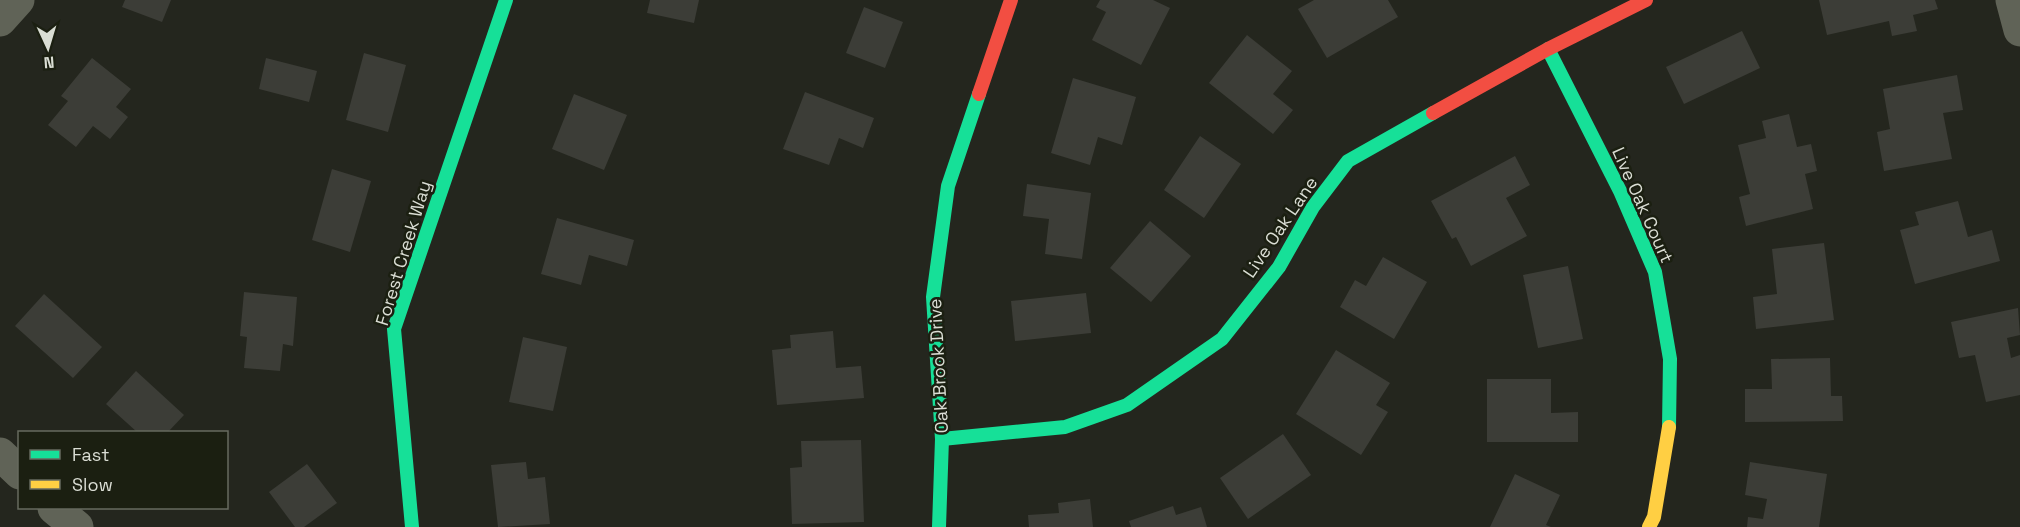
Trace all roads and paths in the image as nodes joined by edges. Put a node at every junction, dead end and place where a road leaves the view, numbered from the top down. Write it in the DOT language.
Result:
graph roads {
  1 [pos="18,0"];
  2 [pos="506,0"];
  3 [pos="1011,0"];
  4 [pos="1646,0"];
  5 [pos="2012,0"];
  6 [pos="0,20"];
  7 [pos="2020,30"];
  8 [pos="1548,49"];
  9 [pos="942,440"];
  10 [pos="0,454"];
  11 [pos="18,471"];
  12 [pos="56,509"];
  13 [pos="77,527"];
  14 [pos="412,527"];
  15 [pos="939,527"];
  16 [pos="1649,527"];
  1 -- 6 [label="street"];
  2 -- 14 [label="street, Forest Creek Way"];
  3 -- 9 [label="street, Oak Brook Drive"];
  4 -- 8 [label="street, Live Oak Lane"];
  5 -- 7 [label="street"];
  8 -- 9 [label="street, Live Oak Lane"];
  8 -- 16 [label="street, Live Oak Court"];
  9 -- 15 [label="street, Oak Brook Drive"];
  10 -- 11 [label="street"];
  12 -- 13 [label="street"];
}
